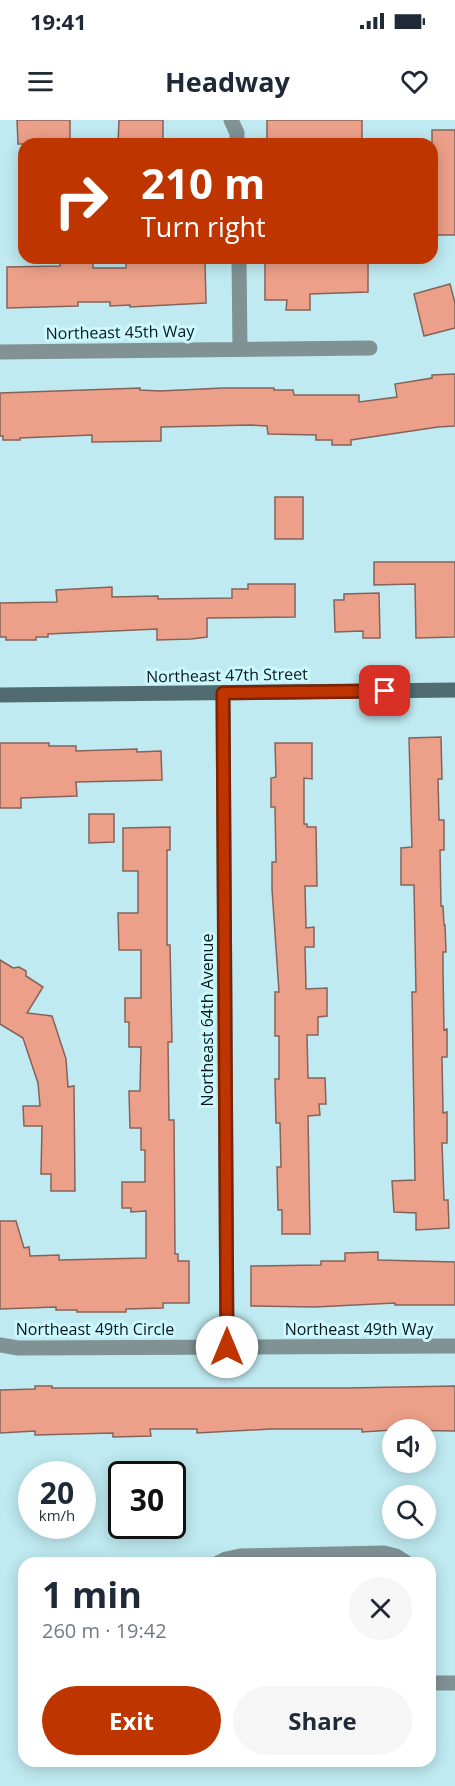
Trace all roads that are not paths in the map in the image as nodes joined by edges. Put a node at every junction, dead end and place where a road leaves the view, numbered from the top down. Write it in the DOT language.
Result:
graph roads {
  1 [pos="231,120"];
  2 [pos="237,138"];
  3 [pos="238,264"];
  4 [pos="370,348"];
  5 [pos="240,349"];
  6 [pos="0,352"];
  7 [pos="455,690"];
  8 [pos="223,693"];
  9 [pos="0,695"];
  10 [pos="0,1345"];
  11 [pos="455,1346"];
  12 [pos="227,1347"];
  13 [pos="235,1557"];
  14 [pos="398,1557"];
  15 [pos="436,1683"];
  16 [pos="455,1683"];
  1 -- 2 [label="street"];
  3 -- 5 [label="street"];
  4 -- 5 [label="street, Northeast 45th Way"];
  5 -- 6 [label="street, Northeast 45th Way"];
  7 -- 8 [label="street, Northeast 47th Street"];
  8 -- 9 [label="street, Northeast 47th Street"];
  8 -- 12 [label="street, Northeast 64th Avenue"];
  10 -- 12 [label="street, Northeast 49th Circle"];
  11 -- 12 [label="street, Northeast 49th Way"];
  13 -- 14 [label="street"];
  15 -- 16 [label="street"];
}
